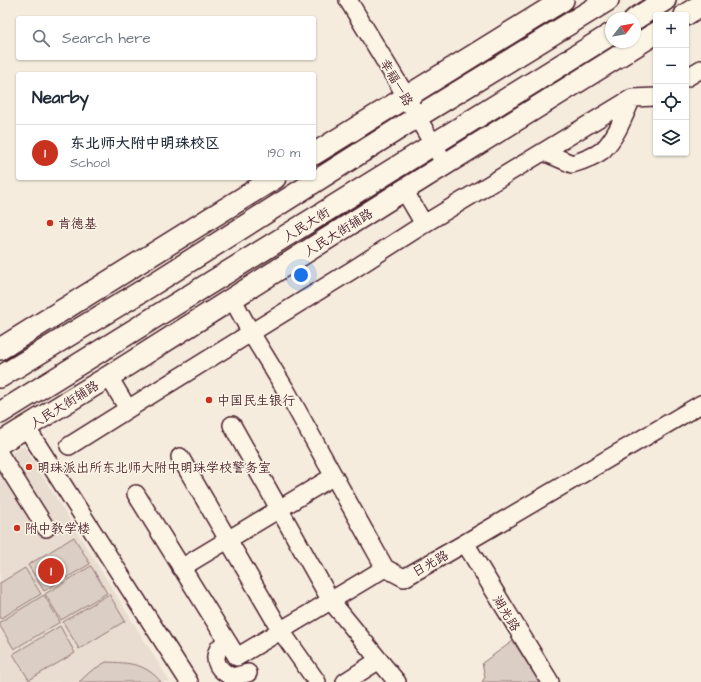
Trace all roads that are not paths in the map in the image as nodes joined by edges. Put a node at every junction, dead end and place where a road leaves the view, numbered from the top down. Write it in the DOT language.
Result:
graph roads {
  1 [pos="348,0"];
  2 [pos="563,0"];
  3 [pos="608,0"];
  4 [pos="665,0"];
  5 [pos="701,5"];
  6 [pos="689,12"];
  7 [pos="641,15"];
  8 [pos="653,35"];
  9 [pos="605,38"];
  10 [pos="701,69"];
  11 [pos="689,76"];
  12 [pos="406,96"];
  13 [pos="653,97"];
  14 [pos="632,98"];
  15 [pos="417,117"];
  16 [pos="433,144"];
  17 [pos="544,152"];
  18 [pos="316,153"];
  19 [pos="445,164"];
  20 [pos="272,180"];
  21 [pos="404,190"];
  22 [pos="424,224"];
  23 [pos="232,298"];
  24 [pos="251,333"];
  25 [pos="0,349"];
  26 [pos="0,377"];
  27 [pos="109,377"];
  28 [pos="701,404"];
  29 [pos="128,409"];
  30 [pos="0,413"];
  31 [pos="232,425"];
  32 [pos="26,427"];
  33 [pos="0,443"];
  34 [pos="69,446"];
  35 [pos="0,455"];
  36 [pos="180,456"];
  37 [pos="334,476"];
  38 [pos="136,494"];
  39 [pos="279,509"];
  40 [pos="46,528"];
  41 [pos="228,539"];
  42 [pos="464,543"];
  43 [pos="181,568"];
  44 [pos="385,568"];
  45 [pos="331,601"];
  46 [pos="281,631"];
  47 [pos="226,641"];
  48 [pos="237,657"];
  49 [pos="379,660"];
  50 [pos="251,678"];
  51 [pos="189,682"];
  52 [pos="317,682"];
  53 [pos="345,682"];
  54 [pos="397,682"];
  55 [pos="550,682"];
  1 -- 12 [label="street, 幸福一路"];
  2 -- 12 [label="main road"];
  3 -- 15 [label="main road"];
  4 -- 7 [label="main road"];
  5 -- 6 [label="main road"];
  8 -- 19 [label="main road, 人民大街辅路"];
  9 -- 16 [label="main road, 人民大街"];
  10 -- 11 [label="street"];
  12 -- 15 [label="street, 幸福一路"];
  12 -- 18 [label="main road"];
  13 -- 14 [label="street"];
  14 -- 17 [label="street"];
  14 -- 17 [label="street"];
  15 -- 16 [label="street, 幸福一路"];
  15 -- 26 [label="main road"];
  16 -- 19 [label="street, 幸福一路"];
  16 -- 30 [label="main road, 人民大街"];
  17 -- 22 [label="street"];
  19 -- 21 [label="main road, 人民大街辅路"];
  20 -- 25 [label="main road"];
  21 -- 22 [label="street"];
  21 -- 23 [label="main road, 人民大街辅路"];
  22 -- 24 [label="street"];
  23 -- 24 [label="street"];
  23 -- 27 [label="main road, 人民大街辅路"];
  24 -- 29 [label="street"];
  24 -- 37 [label="street"];
  27 -- 29 [label="street"];
  27 -- 32 [label="main road, 人民大街辅路"];
  28 -- 42 [label="street, 日光路"];
  29 -- 34 [label="street"];
  31 -- 39 [label="street"];
  32 -- 33 [label="main road, 人民大街辅路"];
  32 -- 51 [label="street"];
  35 -- 40 [label="street"];
  36 -- 41 [label="street"];
  37 -- 39 [label="street"];
  37 -- 44 [label="street"];
  38 -- 43 [label="street"];
  39 -- 41 [label="street"];
  39 -- 45 [label="street"];
  41 -- 43 [label="street"];
  41 -- 46 [label="street"];
  42 -- 44 [label="street, 日光路"];
  42 -- 55 [label="street, 湖光路"];
  43 -- 47 [label="street"];
  44 -- 45 [label="street"];
  45 -- 46 [label="street"];
  45 -- 49 [label="street"];
  46 -- 48 [label="street"];
  46 -- 52 [label="street"];
  47 -- 48 [label="street"];
  47 -- 50 [label="street"];
  48 -- 50 [label="street"];
  49 -- 53 [label="street"];
  49 -- 54 [label="street"];
}
